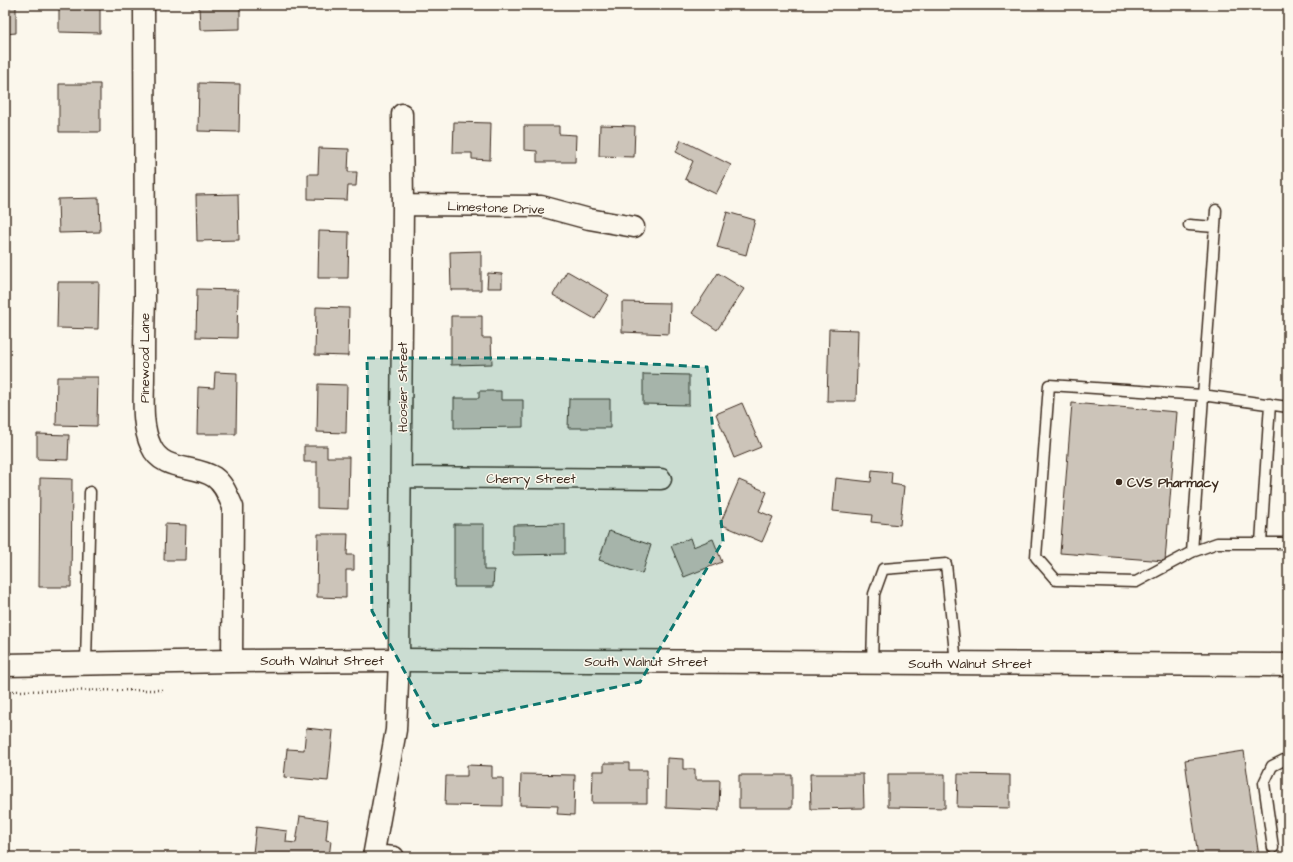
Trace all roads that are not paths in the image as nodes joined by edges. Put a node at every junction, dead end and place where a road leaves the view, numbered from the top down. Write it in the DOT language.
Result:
graph roads {
  1 [pos="144,5"];
  2 [pos="402,114"];
  3 [pos="403,205"];
  4 [pos="1216,210"];
  5 [pos="1189,225"];
  6 [pos="634,227"];
  7 [pos="1215,227"];
  8 [pos="1202,395"];
  9 [pos="1270,404"];
  10 [pos="1288,407"];
  11 [pos="401,477"];
  12 [pos="661,479"];
  13 [pos="90,492"];
  14 [pos="1261,543"];
  15 [pos="1288,543"];
  16 [pos="1192,552"];
  17 [pos="400,660"];
  18 [pos="232,661"];
  19 [pos="872,663"];
  20 [pos="956,663"];
  21 [pos="86,664"];
  22 [pos="5,665"];
  23 [pos="1288,665"];
  24 [pos="1288,758"];
  25 [pos="1273,848"];
  26 [pos="374,856"];
  27 [pos="394,857"];
  1 -- 18 [label="street, Pinewood Lane"];
  2 -- 3 [label="street, Hoosier Street"];
  3 -- 6 [label="street, Limestone Drive"];
  3 -- 11 [label="street, Hoosier Street"];
  4 -- 7 [label="lane"];
  5 -- 7 [label="lane"];
  7 -- 8 [label="lane"];
  8 -- 9 [label="lane"];
  8 -- 16 [label="lane"];
  8 -- 16 [label="lane"];
  9 -- 10 [label="lane"];
  9 -- 14 [label="lane"];
  11 -- 12 [label="street, Cherry Street"];
  11 -- 17 [label="street, Hoosier Street"];
  13 -- 21 [label="lane"];
  14 -- 15 [label="lane"];
  14 -- 16 [label="lane"];
  17 -- 18 [label="main road, South Walnut Street"];
  17 -- 19 [label="main road, South Walnut Street"];
  17 -- 26 [label="street, Hoosier Street"];
  18 -- 21 [label="main road, South Walnut Street"];
  19 -- 20 [label="main road, South Walnut Street"];
  19 -- 20 [label="lane"];
  20 -- 23 [label="main road, South Walnut Street"];
  21 -- 22 [label="main road, South Walnut Street"];
  24 -- 25 [label="lane"];
  26 -- 27 [label="street"];
}
